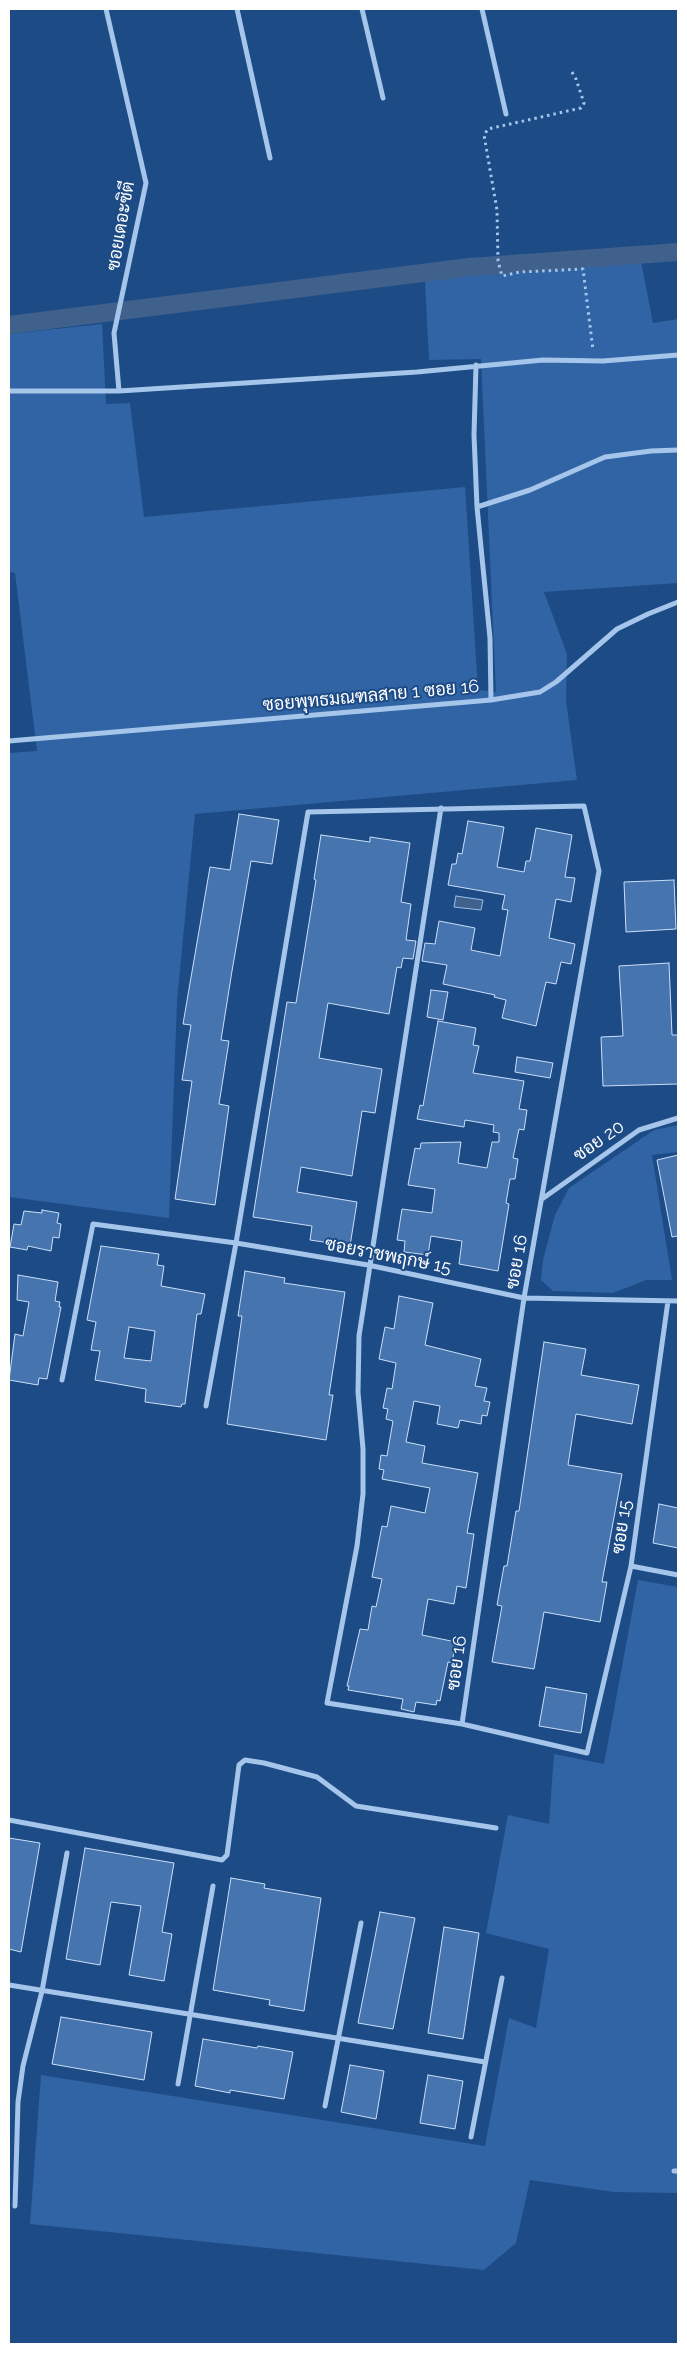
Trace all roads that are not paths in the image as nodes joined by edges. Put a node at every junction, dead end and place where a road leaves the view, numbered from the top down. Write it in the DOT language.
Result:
graph roads {
  1 [pos="106,9"];
  2 [pos="237,9"];
  3 [pos="362,9"];
  4 [pos="482,9"];
  5 [pos="383,98"];
  6 [pos="506,114"];
  7 [pos="270,158"];
  8 [pos="678,355"];
  9 [pos="476,365"];
  10 [pos="9,391"];
  11 [pos="118,391"];
  12 [pos="678,450"];
  13 [pos="476,507"];
  14 [pos="678,602"];
  15 [pos="491,700"];
  16 [pos="9,741"];
  17 [pos="442,808"];
  18 [pos="678,1118"];
  19 [pos="542,1199"];
  20 [pos="236,1243"];
  21 [pos="368,1265"];
  22 [pos="524,1298"];
  23 [pos="668,1301"];
  24 [pos="678,1301"];
  25 [pos="62,1380"];
  26 [pos="206,1406"];
  27 [pos="631,1566"];
  28 [pos="678,1574"];
  29 [pos="462,1724"];
  30 [pos="9,1820"];
  31 [pos="496,1828"];
  32 [pos="67,1853"];
  33 [pos="213,1886"];
  34 [pos="361,1923"];
  35 [pos="502,1978"];
  36 [pos="9,1985"];
  37 [pos="42,1991"];
  38 [pos="190,2016"];
  39 [pos="339,2038"];
  40 [pos="485,2062"];
  41 [pos="178,2084"];
  42 [pos="325,2106"];
  43 [pos="471,2137"];
  44 [pos="15,2206"];
  1 -- 11 [label="street, ซอยเดอะซิตี"];
  2 -- 7 [label="street"];
  3 -- 5 [label="street"];
  4 -- 6 [label="street"];
  8 -- 9 [label="street"];
  9 -- 11 [label="street"];
  9 -- 13 [label="street, ซอยพุทธมณฑลสาย 1 ซอย 16"];
  10 -- 11 [label="street"];
  12 -- 13 [label="street"];
  13 -- 15 [label="street, ซอยพุทธมณฑลสาย 1 ซอย 16"];
  14 -- 15 [label="street"];
  15 -- 16 [label="street, ซอยพุทธมณฑลสาย 1 ซอย 16"];
  17 -- 19 [label="street, ซอย 16"];
  17 -- 20 [label="street"];
  17 -- 21 [label="street"];
  18 -- 19 [label="street, ซอย 20"];
  19 -- 22 [label="street, ซอย 16"];
  20 -- 21 [label="street, ซอยราชพฤกษ์ 15"];
  20 -- 25 [label="street, ซอยราชพฤกษ์ 15"];
  20 -- 26 [label="street"];
  21 -- 22 [label="street, ซอยราชพฤกษ์ 15"];
  21 -- 29 [label="street"];
  22 -- 23 [label="street, ซอยราชพฤกษ์ 15"];
  22 -- 29 [label="street, ซอย 16"];
  23 -- 24 [label="street, ซอยราชพฤกษ์ 15"];
  23 -- 27 [label="street, ซอย 15"];
  27 -- 28 [label="street"];
  27 -- 29 [label="street, ซอย 15"];
  30 -- 31 [label="street"];
  32 -- 37 [label="street"];
  33 -- 38 [label="street"];
  34 -- 39 [label="street"];
  35 -- 40 [label="street"];
  36 -- 37 [label="street"];
  37 -- 38 [label="street"];
  37 -- 44 [label="street"];
  38 -- 39 [label="street"];
  38 -- 41 [label="street"];
  39 -- 40 [label="street"];
  39 -- 42 [label="street"];
  40 -- 43 [label="street"];
}
